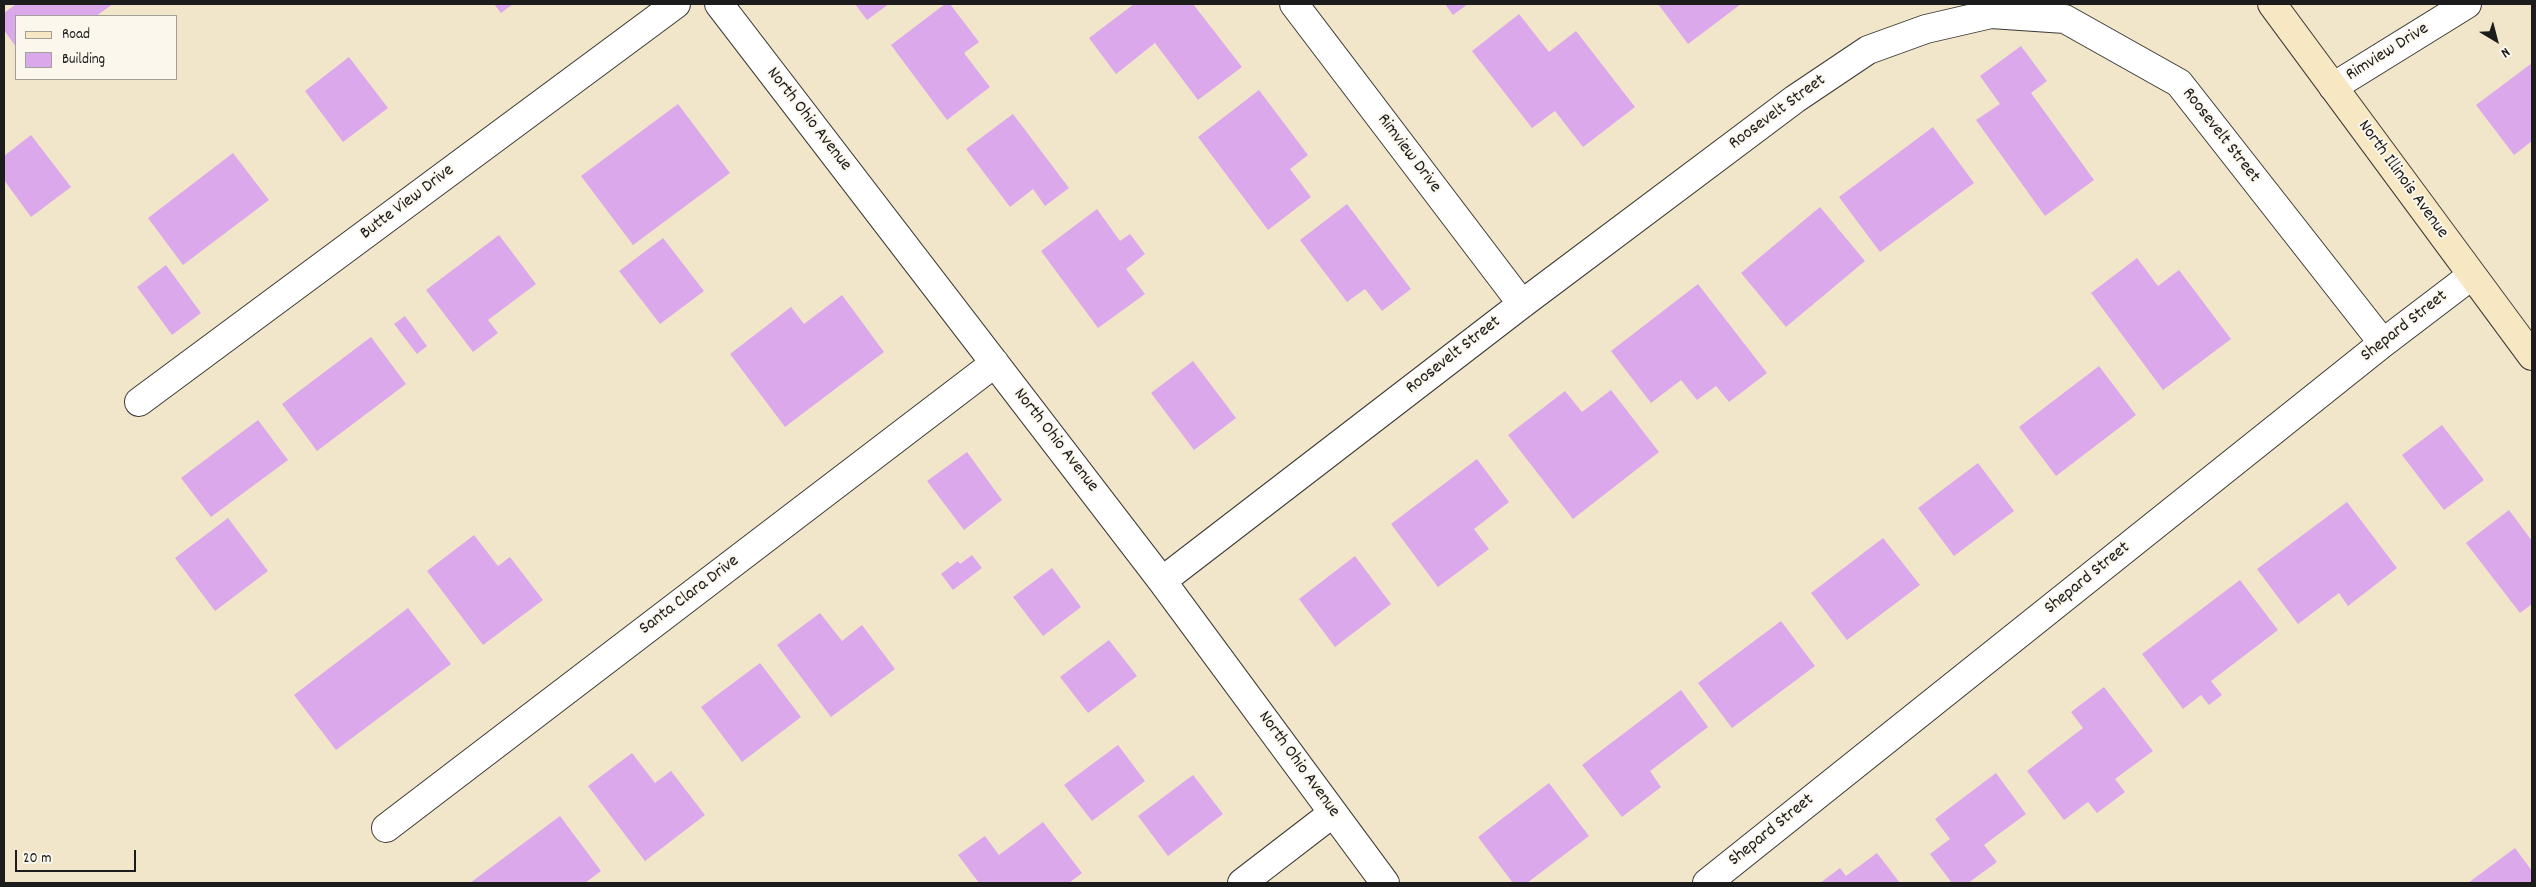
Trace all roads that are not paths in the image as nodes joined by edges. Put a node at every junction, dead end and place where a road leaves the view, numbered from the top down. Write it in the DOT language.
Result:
graph roads {
  1 [pos="676,4"];
  2 [pos="719,4"];
  3 [pos="1294,4"];
  4 [pos="2272,4"];
  5 [pos="2467,4"];
  6 [pos="2333,87"];
  7 [pos="2471,276"];
  8 [pos="1522,304"];
  9 [pos="2383,343"];
  10 [pos="2532,356"];
  11 [pos="995,363"];
  12 [pos="139,402"];
  13 [pos="1162,581"];
  14 [pos="1333,813"];
  15 [pos="386,828"];
  16 [pos="1242,883"];
  17 [pos="1385,883"];
  18 [pos="1707,883"];
  1 -- 12 [label="street, Butte View Drive"];
  2 -- 11 [label="street, North Ohio Avenue"];
  3 -- 8 [label="street, Rimview Drive"];
  4 -- 6 [label="street, North Illinois Avenue"];
  5 -- 6 [label="street, Rimview Drive"];
  6 -- 7 [label="street, North Illinois Avenue"];
  7 -- 9 [label="street, Shepard Street"];
  7 -- 10 [label="street, North Illinois Avenue"];
  8 -- 9 [label="street, Roosevelt Street"];
  8 -- 13 [label="street, Roosevelt Street"];
  9 -- 18 [label="street, Shepard Street"];
  11 -- 13 [label="street, North Ohio Avenue"];
  11 -- 15 [label="street, Santa Clara Drive"];
  13 -- 14 [label="street, North Ohio Avenue"];
  14 -- 16 [label="street"];
  14 -- 17 [label="street, North Ohio Avenue"];
}
